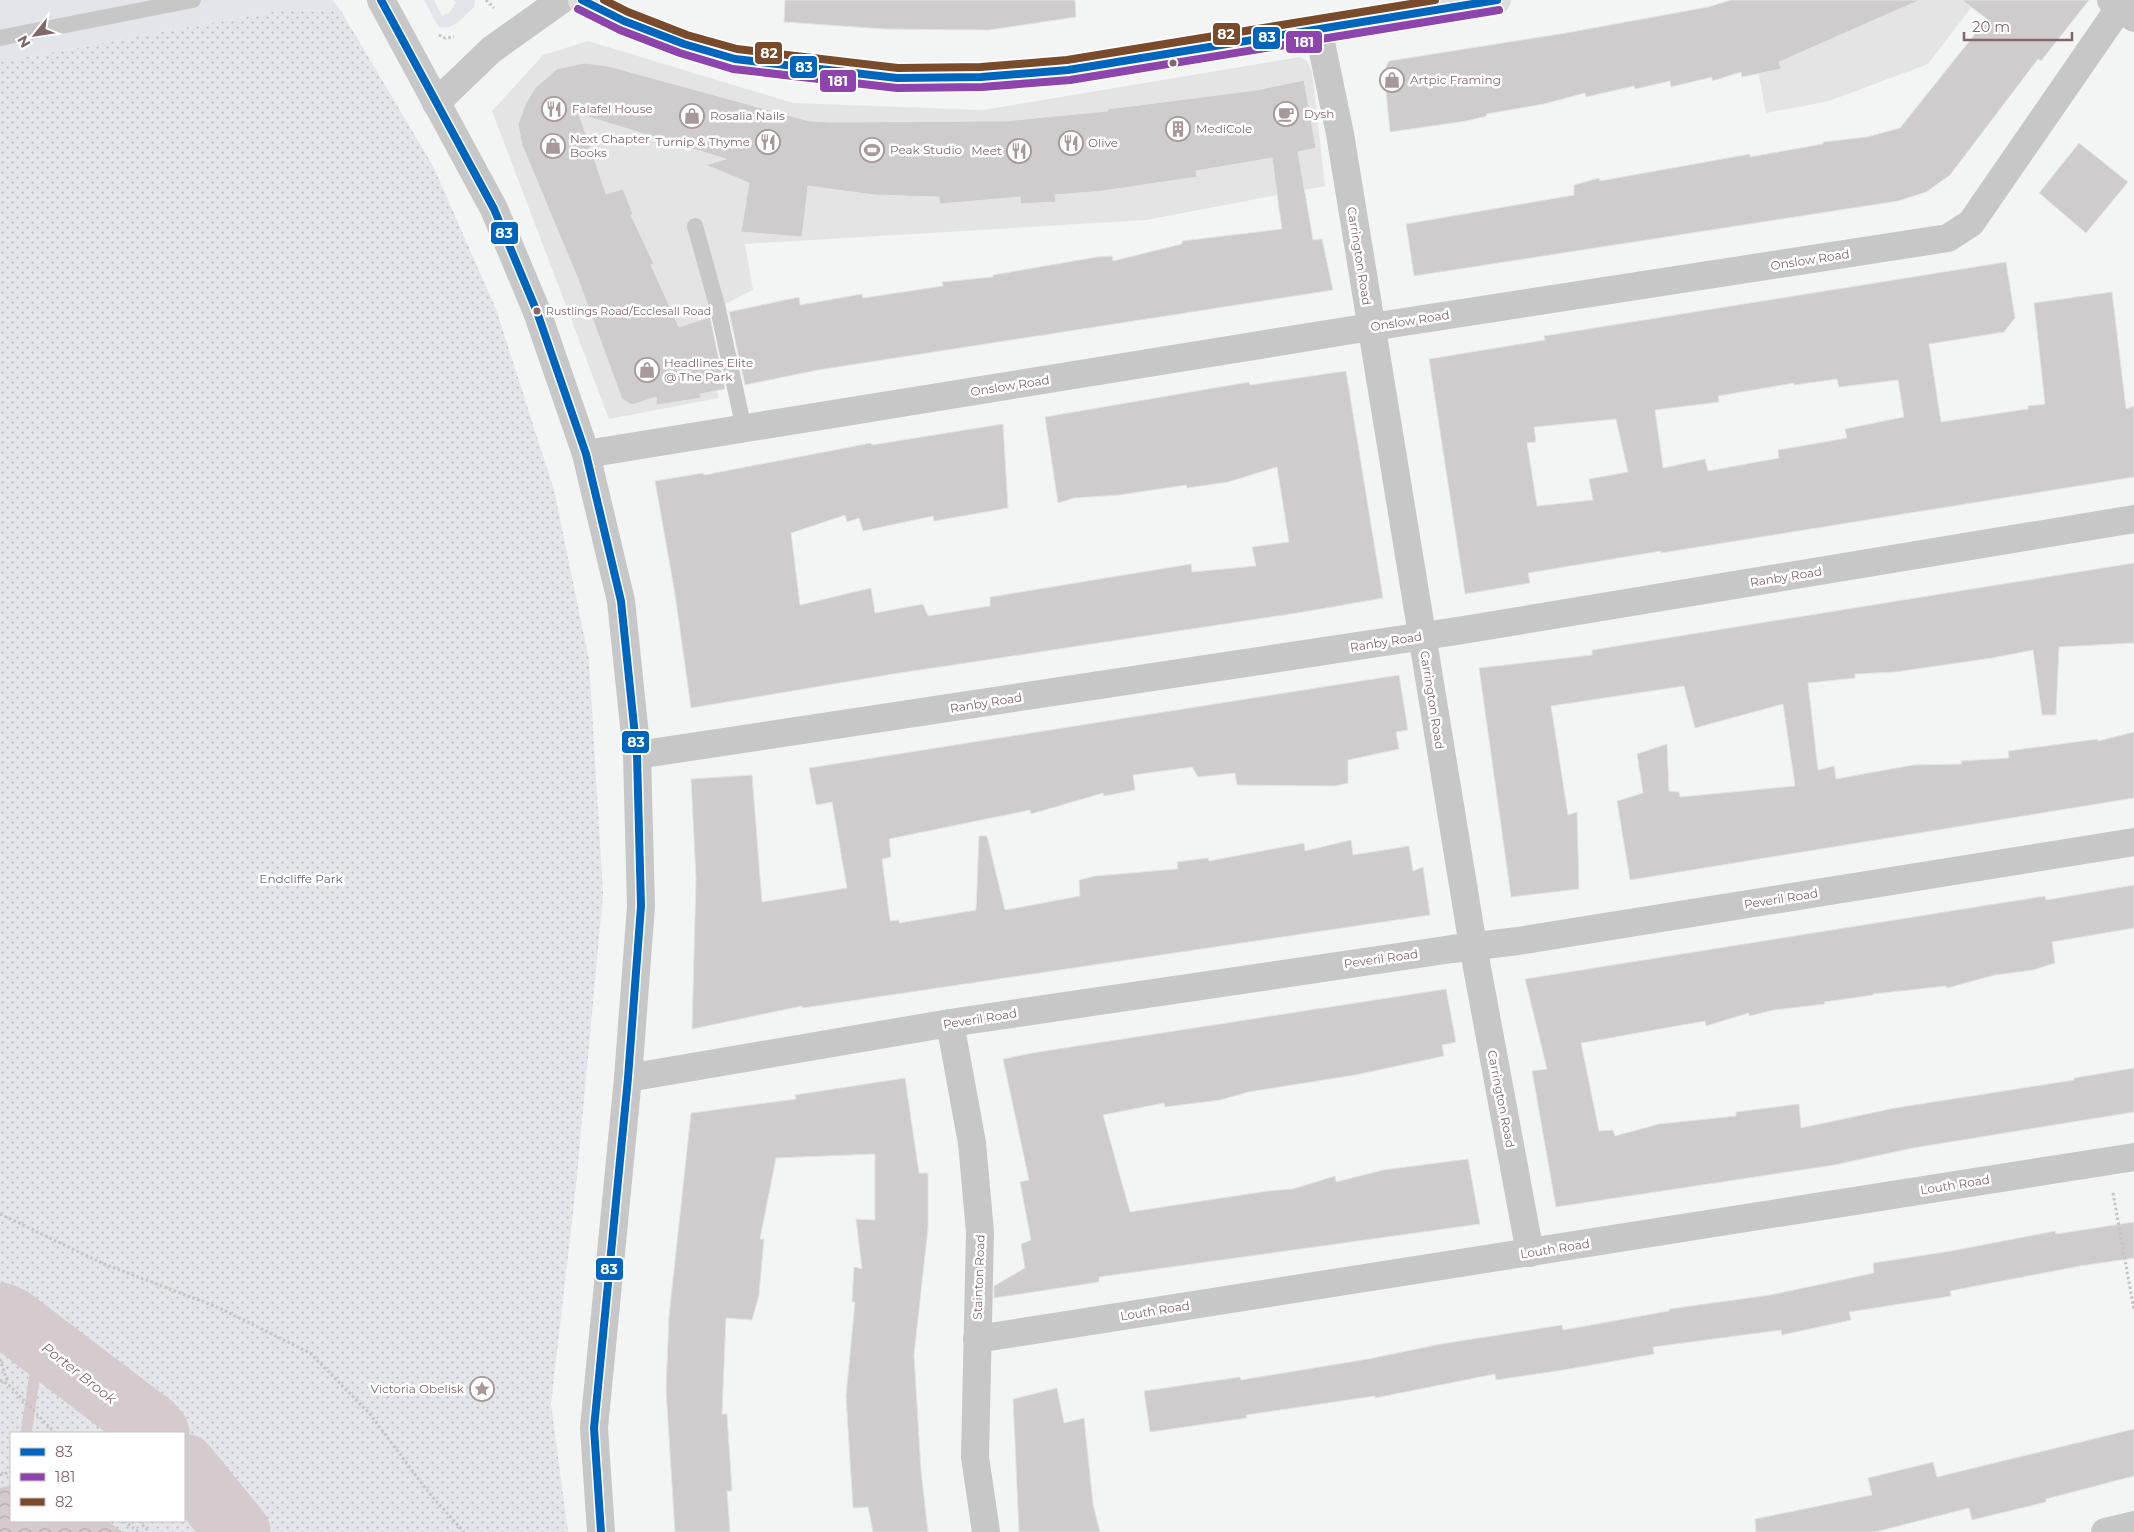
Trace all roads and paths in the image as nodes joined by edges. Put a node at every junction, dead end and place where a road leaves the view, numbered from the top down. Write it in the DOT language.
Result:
graph roads {
  1 [pos="193,0"];
  2 [pos="381,0"];
  3 [pos="486,0"];
  4 [pos="561,0"];
  5 [pos="582,0"];
  6 [pos="1497,0"];
  7 [pos="2122,8"];
  8 [pos="485,11"];
  9 [pos="1318,28"];
  10 [pos="433,31"];
  11 [pos="460,32"];
  12 [pos="0,38"];
  13 [pos="436,103"];
  14 [pos="695,226"];
  15 [pos="1370,327"];
  16 [pos="744,429"];
  17 [pos="586,454"];
  18 [pos="2134,519"];
  19 [pos="1422,636"];
  20 [pos="637,755"];
  21 [pos="2134,842"];
  22 [pos="1473,946"];
  23 [pos="950,1024"];
  24 [pos="628,1078"];
  25 [pos="2134,1156"];
  26 [pos="2108,1161"];
  27 [pos="0,1214"];
  28 [pos="1530,1253"];
  29 [pos="2134,1310"];
  30 [pos="976,1339"];
  31 [pos="0,1359"];
  32 [pos="0,1380"];
  33 [pos="8,1384"];
  34 [pos="54,1432"];
  35 [pos="125,1522"];
  36 [pos="139,1522"];
  37 [pos="2134,1525"];
  38 [pos="139,1532"];
  39 [pos="149,1532"];
  40 [pos="464,1532"];
  41 [pos="601,1532"];
  42 [pos="986,1532"];
  43 [pos="2105,1532"];
  1 -- 12 [label="lane"];
  2 -- 13 [label="street"];
  3 -- 8 [label="path"];
  4 -- 13 [label="street"];
  5 -- 9 [label="main road"];
  6 -- 9 [label="main road"];
  7 -- 15 [label="street, Onslow Road"];
  9 -- 15 [label="street, Carrington Road"];
  10 -- 11 [label="path"];
  13 -- 17 [label="street"];
  14 -- 16 [label="lane"];
  15 -- 16 [label="street, Onslow Road"];
  15 -- 19 [label="street, Carrington Road"];
  16 -- 17 [label="street, Onslow Road"];
  17 -- 20 [label="street"];
  18 -- 19 [label="street, Ranby Road"];
  19 -- 20 [label="street, Ranby Road"];
  19 -- 22 [label="street, Carrington Road"];
  20 -- 24 [label="street"];
  21 -- 22 [label="street, Peveril Road"];
  22 -- 23 [label="street, Peveril Road"];
  22 -- 28 [label="street, Carrington Road"];
  23 -- 24 [label="street, Peveril Road"];
  23 -- 30 [label="street, Stainton Road"];
  24 -- 41 [label="street"];
  25 -- 26 [label="street, Louth Road"];
  26 -- 28 [label="street, Louth Road"];
  26 -- 29 [label="path"];
  27 -- 40 [label="path"];
  28 -- 30 [label="street, Louth Road"];
  30 -- 42 [label="street, Stainton Road"];
  31 -- 33 [label="path"];
  32 -- 33 [label="path"];
  33 -- 34 [label="path"];
  35 -- 38 [label="path"];
  36 -- 39 [label="path"];
  37 -- 43 [label="street"];
}
